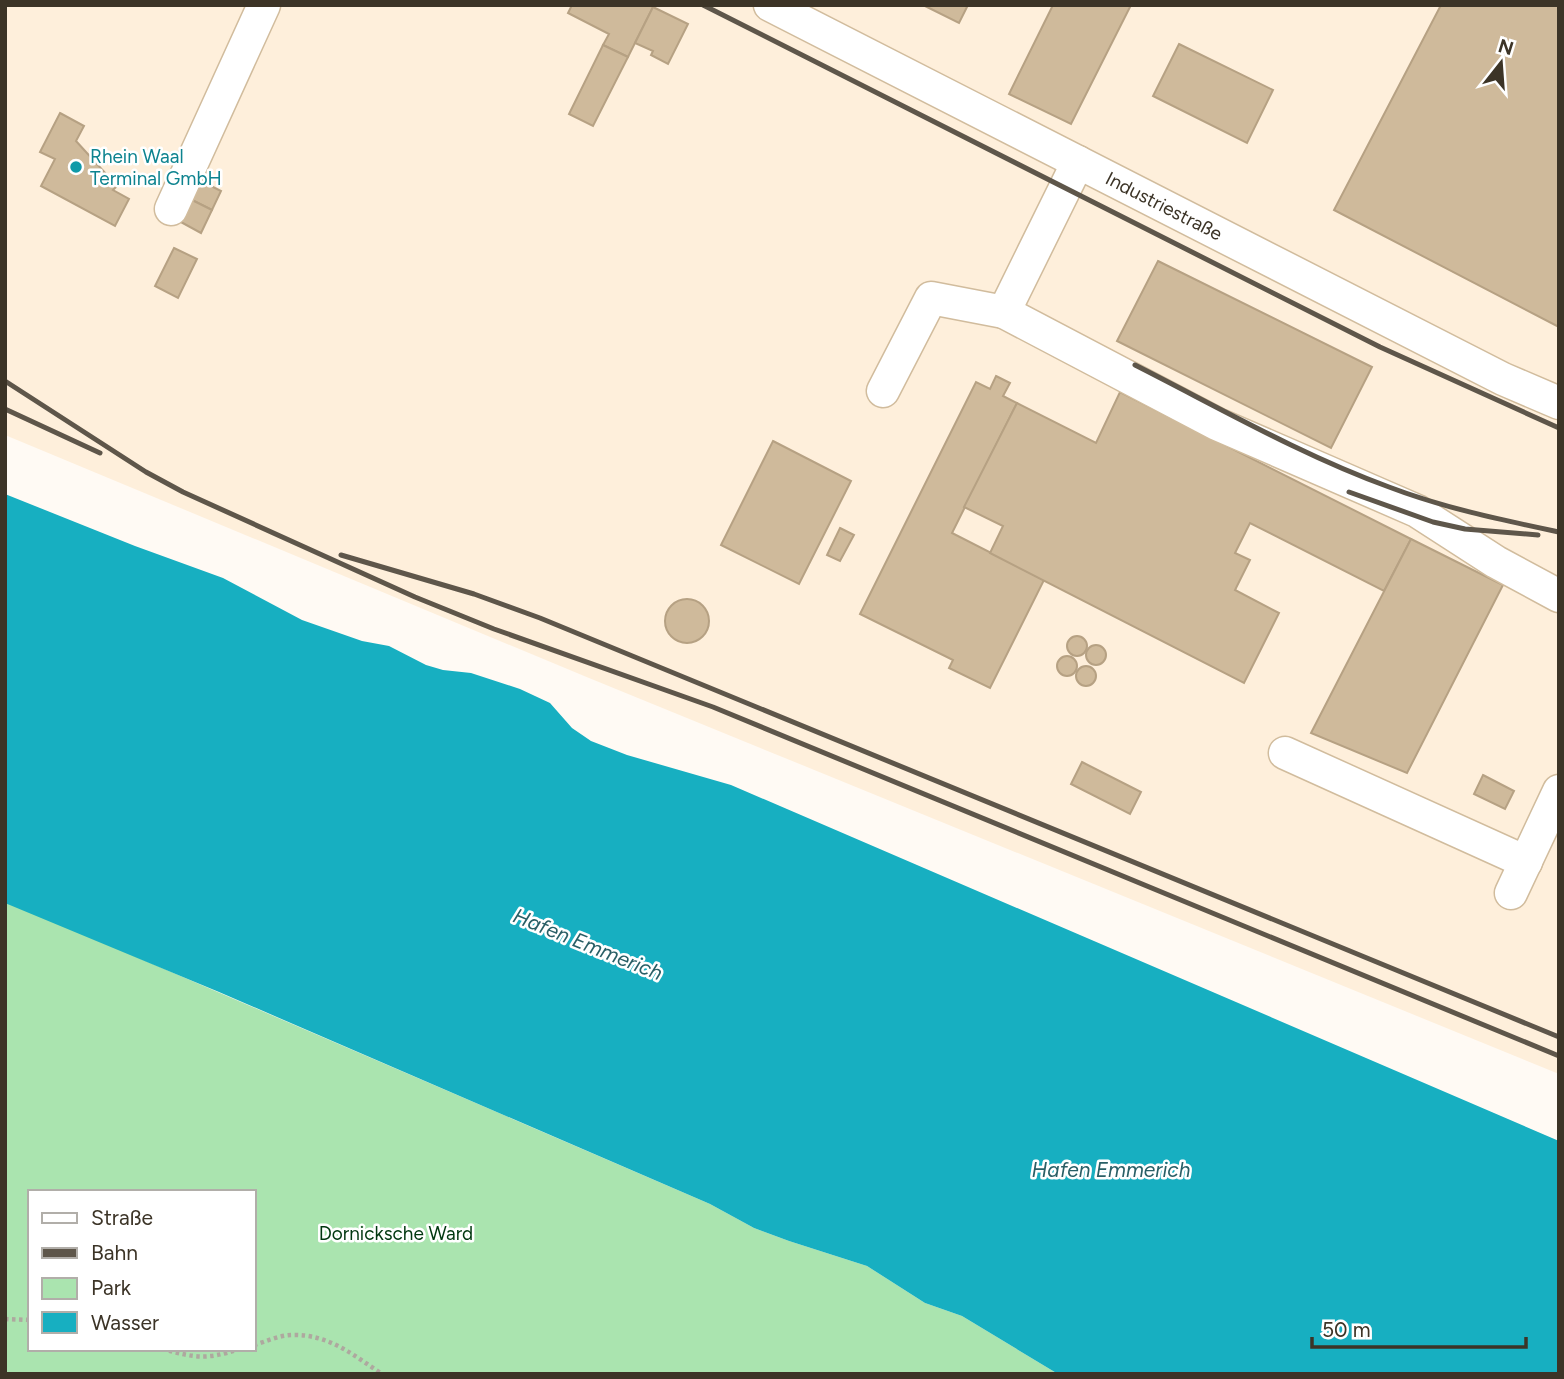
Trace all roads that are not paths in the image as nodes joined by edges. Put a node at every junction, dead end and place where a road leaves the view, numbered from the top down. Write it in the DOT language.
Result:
graph roads {
  1 [pos="264,5"];
  2 [pos="770,5"];
  3 [pos="1078,162"];
  4 [pos="171,208"];
  5 [pos="1004,312"];
  6 [pos="883,391"];
  7 [pos="1559,403"];
  8 [pos="1559,596"];
  9 [pos="1284,753"];
  10 [pos="1559,791"];
  11 [pos="1526,862"];
  12 [pos="1510,893"];
  1 -- 4 [label="street"];
  2 -- 3 [label="street, Industriestraße"];
  3 -- 5 [label="street"];
  3 -- 7 [label="street, Industriestraße"];
  5 -- 6 [label="street"];
  5 -- 8 [label="street"];
  9 -- 11 [label="street"];
  10 -- 11 [label="street"];
  11 -- 12 [label="street"];
}
